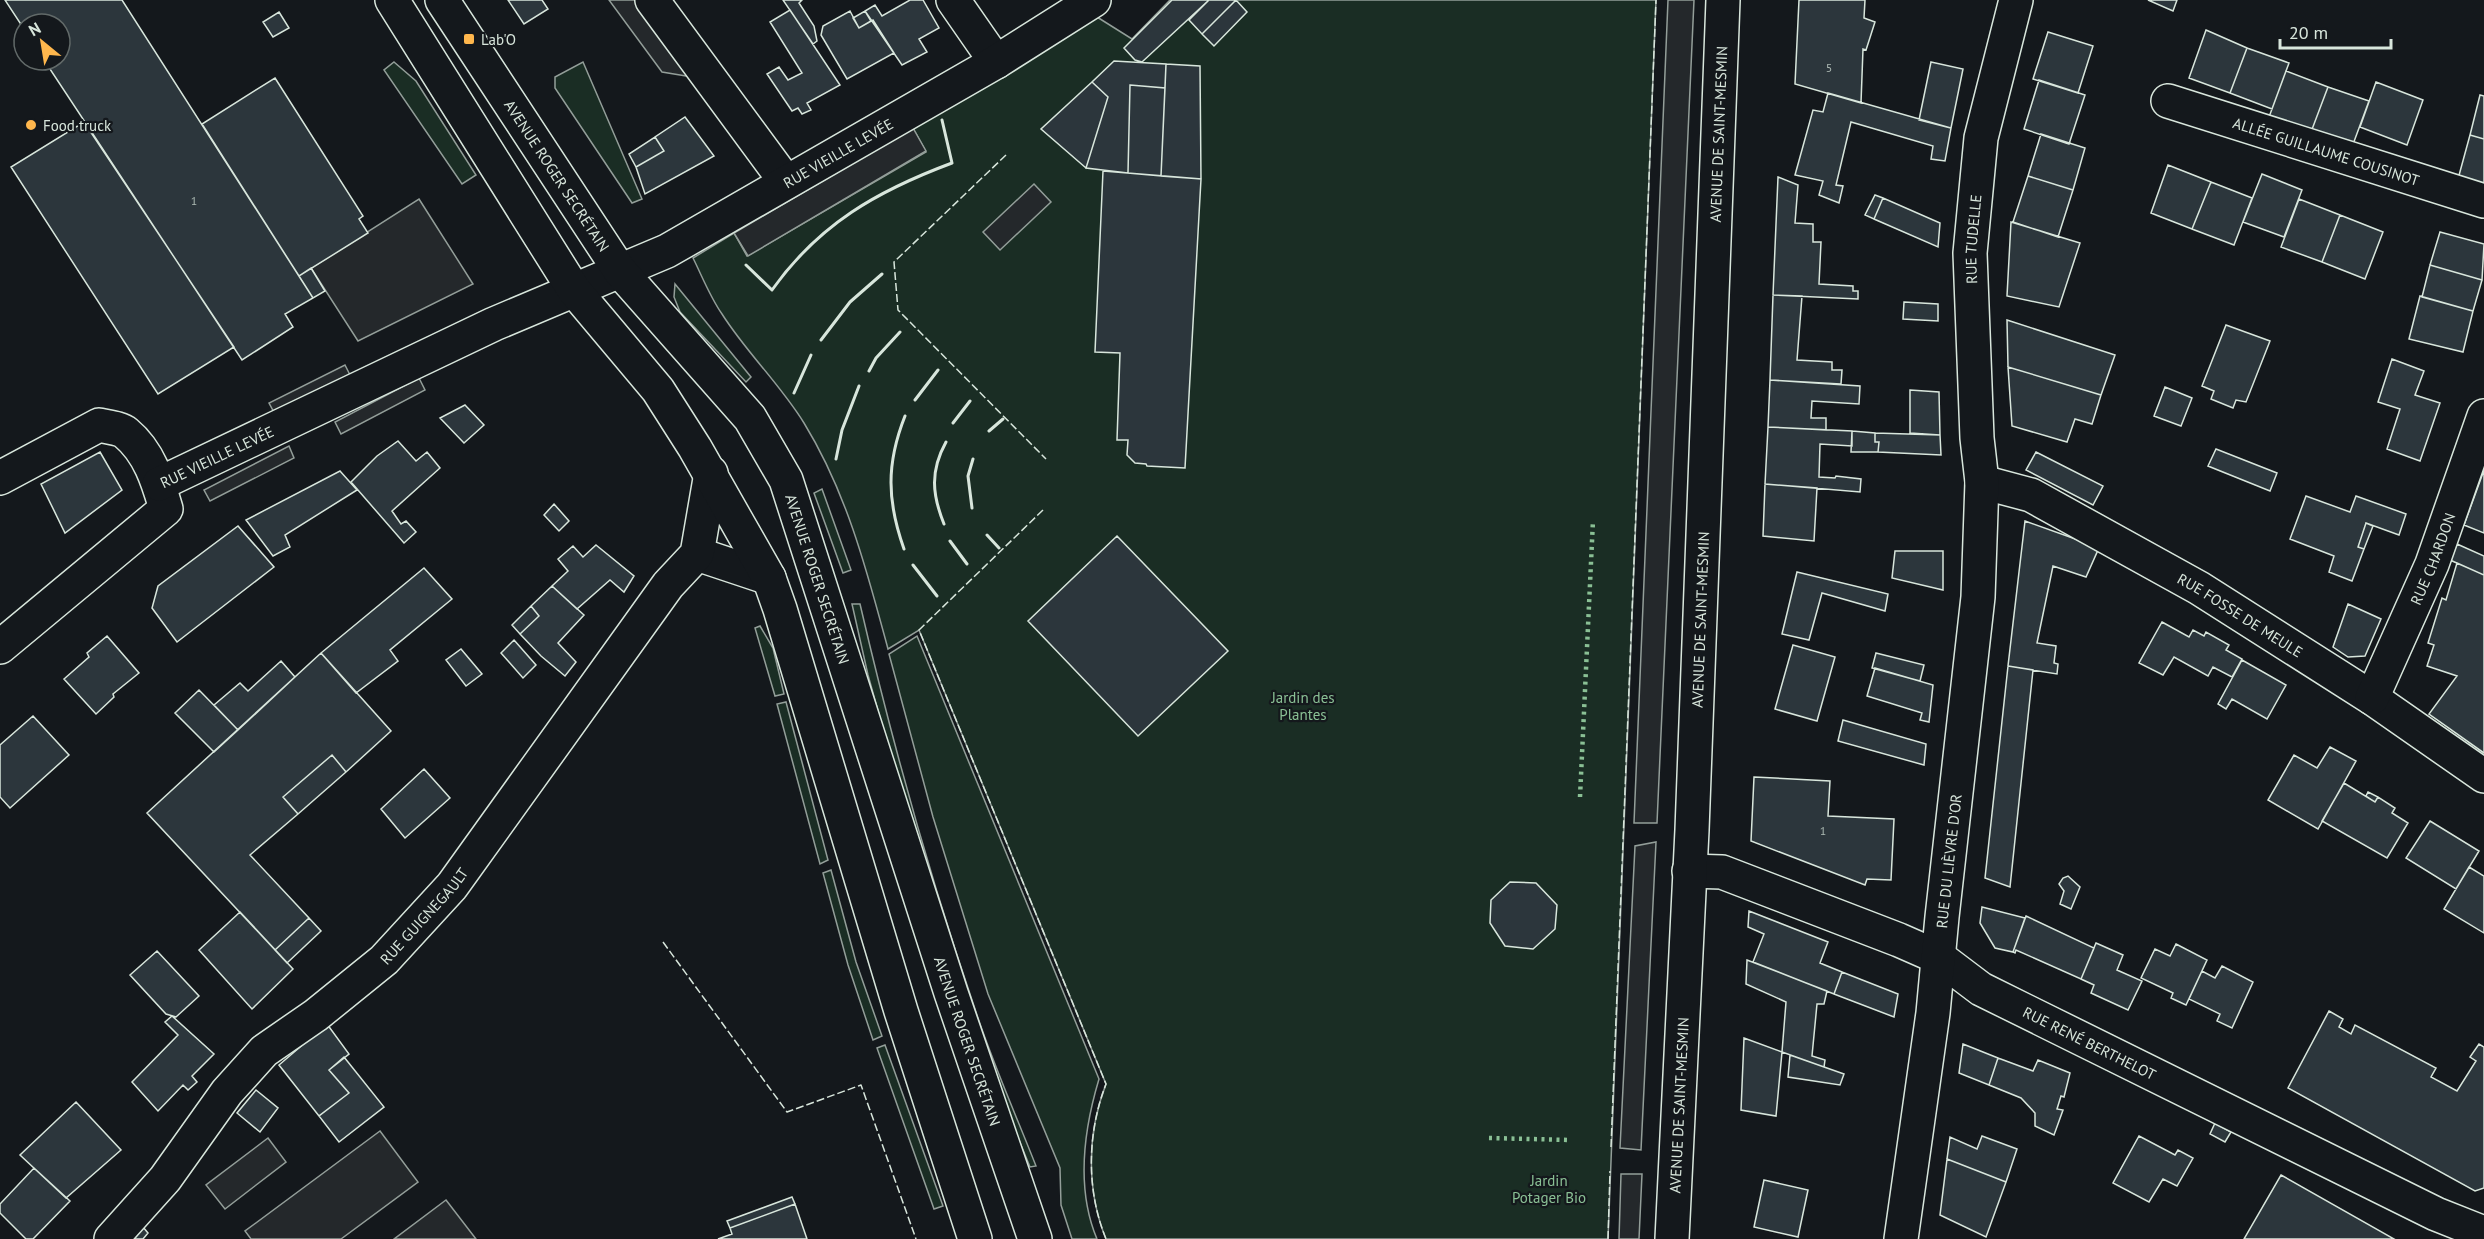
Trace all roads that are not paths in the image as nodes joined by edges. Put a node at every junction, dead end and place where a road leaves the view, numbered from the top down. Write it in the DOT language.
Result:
graph roads {
  1 [pos="392,0"];
  2 [pos="442,0"];
  3 [pos="652,0"];
  4 [pos="953,0"];
  5 [pos="1094,0"];
  6 [pos="1723,0"];
  7 [pos="2016,0"];
  8 [pos="996,62"];
  9 [pos="2168,101"];
  10 [pos="786,182"];
  11 [pos="2484,201"];
  12 [pos="620,271"];
  13 [pos="574,290"];
  14 [pos="2484,416"];
  15 [pos="711,473"];
  16 [pos="0,478"];
  17 [pos="1982,482"];
  18 [pos="159,484"];
  19 [pos="697,554"];
  20 [pos="769,578"];
  21 [pos="0,647"];
  22 [pos="2372,698"];
  23 [pos="2484,776"];
  24 [pos="1689,871"];
  25 [pos="1940,958"];
  26 [pos="2484,1233"];
  27 [pos="111,1239"];
  28 [pos="975,1239"];
  29 [pos="1035,1239"];
  30 [pos="1672,1239"];
  31 [pos="1901,1239"];
  1 -- 13 [label="street"];
  2 -- 12 [label="street, AVENUE ROGER SECRÉTAIN"];
  3 -- 10 [label="street"];
  4 -- 8 [label="street"];
  5 -- 8 [label="street, RUE VIEILLE LEVÉE"];
  6 -- 24 [label="street, AVENUE DE SAINT-MESMIN"];
  7 -- 17 [label="street, RUE TUDELLE"];
  8 -- 10 [label="street, RUE VIEILLE LEVÉE"];
  9 -- 11 [label="street, ALLÉE GUILLAUME COUSINOT"];
  10 -- 12 [label="street, RUE VIEILLE LEVÉE"];
  12 -- 13 [label="street, RUE VIEILLE LEVÉE"];
  12 -- 29 [label="street, AVENUE ROGER SECRÉTAIN"];
  13 -- 15 [label="street"];
  13 -- 18 [label="street, RUE VIEILLE LEVÉE"];
  14 -- 22 [label="street, RUE CHARDON"];
  15 -- 19 [label="street"];
  15 -- 20 [label="street"];
  16 -- 18 [label="street"];
  17 -- 22 [label="street, RUE FOSSE DE MEULE"];
  17 -- 25 [label="street, RUE DU LIÈVRE D'OR"];
  18 -- 21 [label="street, RUE VIEILLE LEVÉE"];
  19 -- 20 [label="street"];
  19 -- 27 [label="street, RUE GUIGNEGAULT"];
  20 -- 28 [label="street"];
  22 -- 23 [label="street, RUE FOSSE DE MEULE"];
  24 -- 25 [label="street, RUE RENÉ BERTHELOT"];
  24 -- 30 [label="street, AVENUE DE SAINT-MESMIN"];
  25 -- 26 [label="street, RUE RENÉ BERTHELOT"];
  25 -- 31 [label="street, RUE DU LIÈVRE D'OR"];
}
